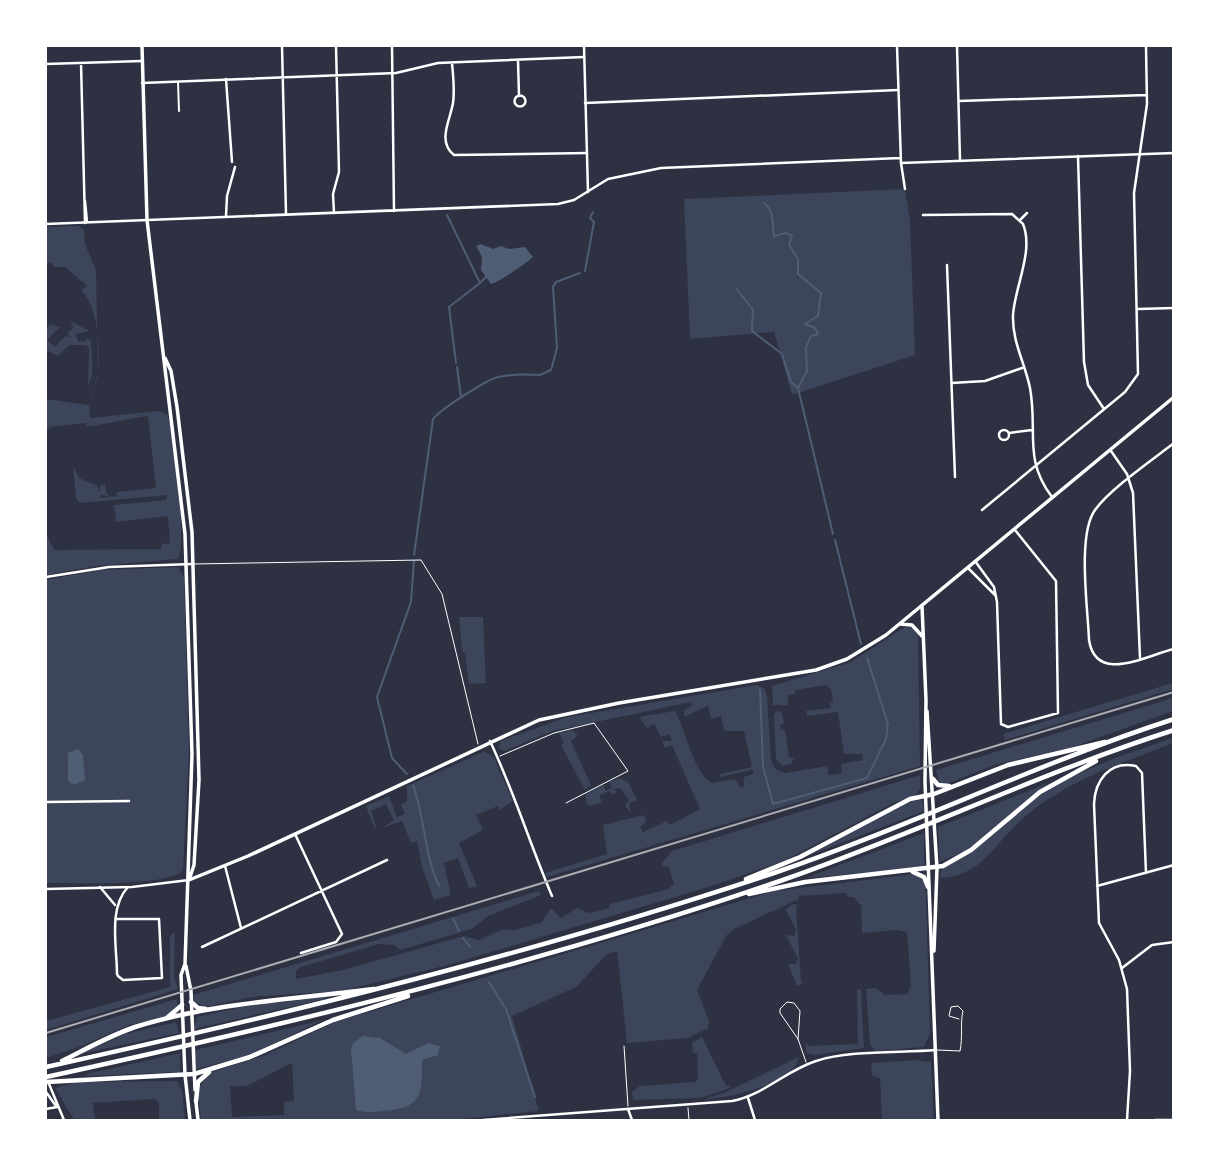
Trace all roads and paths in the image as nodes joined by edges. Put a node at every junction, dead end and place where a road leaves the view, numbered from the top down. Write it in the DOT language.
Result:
graph roads {
  1 [pos="142,46"];
  2 [pos="282,46"];
  3 [pos="336,46"];
  4 [pos="392,46"];
  5 [pos="584,46"];
  6 [pos="897,46"];
  7 [pos="957,46"];
  8 [pos="1146,46"];
  9 [pos="584,57"];
  10 [pos="518,60"];
  11 [pos="142,61"];
  12 [pos="81,63"];
  13 [pos="452,63"];
  14 [pos="46,64"];
  15 [pos="391,73"];
  16 [pos="337,75"];
  17 [pos="283,77"];
  18 [pos="226,79"];
  19 [pos="178,81"];
  20 [pos="142,83"];
  21 [pos="898,90"];
  22 [pos="1147,95"];
  23 [pos="519,96"];
  24 [pos="959,101"];
  25 [pos="585,103"];
  26 [pos="179,111"];
  27 [pos="587,153"];
  28 [pos="1174,153"];
  29 [pos="1139,154"];
  30 [pos="1078,156"];
  31 [pos="900,158"];
  32 [pos="960,160"];
  33 [pos="232,162"];
  34 [pos="901,163"];
  35 [pos="235,167"];
  36 [pos="905,190"];
  37 [pos="588,192"];
  38 [pos="394,211"];
  39 [pos="334,213"];
  40 [pos="1027,213"];
  41 [pos="286,214"];
  42 [pos="923,215"];
  43 [pos="226,216"];
  44 [pos="147,220"];
  45 [pos="1020,220"];
  46 [pos="86,223"];
  47 [pos="46,224"];
  48 [pos="947,265"];
  49 [pos="1174,307"];
  50 [pos="1138,309"];
  51 [pos="165,358"];
  52 [pos="1022,368"];
  53 [pos="952,383"];
  54 [pos="1174,397"];
  55 [pos="1104,409"];
  56 [pos="1032,430"];
  57 [pos="1009,433"];
  58 [pos="1174,443"];
  59 [pos="1110,449"];
  60 [pos="1034,467"];
  61 [pos="955,477"];
  62 [pos="1130,479"];
  63 [pos="1052,497"];
  64 [pos="982,510"];
  65 [pos="1014,529"];
  66 [pos="975,561"];
  67 [pos="187,564"];
  68 [pos="193,564"];
  69 [pos="968,567"];
  70 [pos="46,578"];
  71 [pos="995,595"];
  72 [pos="922,605"];
  73 [pos="898,624"];
  74 [pos="924,642"];
  75 [pos="1174,649"];
  76 [pos="1140,658"];
  77 [pos="926,699"];
  78 [pos="1174,719"];
  79 [pos="1174,730"];
  80 [pos="1116,740"];
  81 [pos="490,741"];
  82 [pos="478,747"];
  83 [pos="1119,749"];
  84 [pos="498,757"];
  85 [pos="933,779"];
  86 [pos="953,785"];
  87 [pos="925,794"];
  88 [pos="934,794"];
  89 [pos="129,801"];
  90 [pos="46,802"];
  91 [pos="566,803"];
  92 [pos="295,834"];
  93 [pos="387,860"];
  94 [pos="1174,865"];
  95 [pos="225,866"];
  96 [pos="927,868"];
  97 [pos="937,868"];
  98 [pos="905,872"];
  99 [pos="1146,873"];
  100 [pos="189,880"];
  101 [pos="1097,886"];
  102 [pos="100,887"];
  103 [pos="128,887"];
  104 [pos="928,887"];
  105 [pos="46,889"];
  106 [pos="715,892"];
  107 [pos="321,893"];
  108 [pos="552,896"];
  109 [pos="717,901"];
  110 [pos="116,908"];
  111 [pos="116,919"];
  112 [pos="242,928"];
  113 [pos="1174,942"];
  114 [pos="202,947"];
  115 [pos="301,953"];
  116 [pos="933,953"];
  117 [pos="185,964"];
  118 [pos="1122,968"];
  119 [pos="455,980"];
  120 [pos="393,987"];
  121 [pos="191,1002"];
  122 [pos="182,1004"];
  123 [pos="218,1009"];
  124 [pos="191,1015"];
  125 [pos="183,1017"];
  126 [pos="959,1019"];
  127 [pos="158,1021"];
  128 [pos="798,1039"];
  129 [pos="624,1046"];
  130 [pos="936,1051"];
  131 [pos="55,1065"];
  132 [pos="807,1065"];
  133 [pos="46,1067"];
  134 [pos="215,1068"];
  135 [pos="194,1074"];
  136 [pos="185,1075"];
  137 [pos="46,1079"];
  138 [pos="46,1092"];
  139 [pos="748,1098"];
  140 [pos="196,1101"];
  141 [pos="688,1105"];
  142 [pos="57,1107"];
  143 [pos="46,1109"];
  144 [pos="628,1109"];
  145 [pos="1174,1120"];
  146 [pos="64,1121"];
  147 [pos="190,1121"];
  148 [pos="198,1121"];
  149 [pos="483,1121"];
  150 [pos="632,1121"];
  151 [pos="689,1121"];
  152 [pos="755,1121"];
  153 [pos="939,1121"];
  154 [pos="1127,1121"];
  155 [pos="1155,1121"];
  1 -- 11 [label="main road"];
  2 -- 17 [label="street"];
  3 -- 16 [label="street"];
  4 -- 15 [label="street"];
  5 -- 9 [label="street"];
  6 -- 21 [label="street"];
  7 -- 24 [label="street"];
  8 -- 22 [label="street"];
  9 -- 10 [label="street"];
  9 -- 25 [label="street"];
  10 -- 13 [label="street"];
  10 -- 23 [label="street"];
  11 -- 12 [label="street"];
  11 -- 20 [label="main road"];
  12 -- 14 [label="street"];
  12 -- 46 [label="street"];
  13 -- 15 [label="street"];
  13 -- 27 [label="street"];
  15 -- 16 [label="street"];
  15 -- 38 [label="street"];
  16 -- 17 [label="street"];
  16 -- 39 [label="street"];
  17 -- 18 [label="street"];
  17 -- 41 [label="street"];
  18 -- 19 [label="street"];
  18 -- 33 [label="street"];
  19 -- 20 [label="street"];
  19 -- 26 [label="street"];
  20 -- 44 [label="main road"];
  21 -- 25 [label="street"];
  21 -- 31 [label="street"];
  22 -- 24 [label="street"];
  22 -- 29 [label="street"];
  24 -- 32 [label="street"];
  25 -- 27 [label="street"];
  27 -- 37 [label="street"];
  28 -- 29 [label="street"];
  29 -- 30 [label="street"];
  29 -- 50 [label="street"];
  30 -- 32 [label="street"];
  30 -- 55 [label="street"];
  31 -- 34 [label="street"];
  31 -- 37 [label="street"];
  32 -- 34 [label="street"];
  34 -- 36 [label="street"];
  35 -- 43 [label="street"];
  37 -- 38 [label="street"];
  38 -- 39 [label="street"];
  39 -- 41 [label="street"];
  40 -- 45 [label="street"];
  41 -- 43 [label="street"];
  42 -- 45 [label="street"];
  43 -- 44 [label="street"];
  44 -- 46 [label="street"];
  44 -- 51 [label="main road"];
  45 -- 52 [label="street"];
  46 -- 47 [label="street"];
  48 -- 53 [label="street"];
  49 -- 50 [label="street"];
  50 -- 55 [label="street"];
  51 -- 67 [label="main road"];
  51 -- 68 [label="main road"];
  52 -- 53 [label="street"];
  52 -- 56 [label="street"];
  53 -- 61 [label="street"];
  54 -- 59 [label="main road"];
  55 -- 60 [label="street"];
  56 -- 57 [label="street"];
  56 -- 60 [label="street"];
  58 -- 62 [label="street"];
  59 -- 62 [label="street"];
  59 -- 63 [label="main road"];
  60 -- 63 [label="street"];
  60 -- 64 [label="street"];
  62 -- 76 [label="street"];
  62 -- 76 [label="street"];
  63 -- 65 [label="main road"];
  65 -- 66 [label="main road"];
  65 -- 71 [label="street"];
  66 -- 69 [label="main road"];
  66 -- 71 [label="street"];
  67 -- 68 [label="street"];
  67 -- 70 [label="street"];
  67 -- 100 [label="main road"];
  68 -- 82 [label="lane"];
  68 -- 100 [label="main road"];
  69 -- 71 [label="street"];
  69 -- 72 [label="main road"];
  72 -- 73 [label="main road"];
  72 -- 74 [label="main road"];
  73 -- 74 [label="main road"];
  73 -- 81 [label="main road"];
  74 -- 77 [label="main road"];
  75 -- 76 [label="street"];
  77 -- 85 [label="main road"];
  77 -- 87 [label="main road"];
  78 -- 80 [label="highway"];
  79 -- 83 [label="highway"];
  80 -- 86 [label="highway"];
  80 -- 106 [label="highway"];
  81 -- 82 [label="main road"];
  81 -- 84 [label="street"];
  82 -- 92 [label="main road"];
  83 -- 97 [label="highway"];
  83 -- 109 [label="highway"];
  84 -- 91 [label="lane"];
  84 -- 108 [label="street"];
  85 -- 86 [label="highway"];
  85 -- 88 [label="main road"];
  86 -- 88 [label="highway"];
  87 -- 88 [label="highway"];
  87 -- 96 [label="main road"];
  87 -- 106 [label="highway"];
  88 -- 97 [label="main road"];
  89 -- 90 [label="street"];
  92 -- 95 [label="main road"];
  92 -- 107 [label="street"];
  93 -- 107 [label="street"];
  94 -- 99 [label="street"];
  95 -- 100 [label="main road"];
  95 -- 112 [label="street"];
  96 -- 97 [label="highway"];
  96 -- 98 [label="highway"];
  96 -- 104 [label="main road"];
  97 -- 116 [label="main road"];
  98 -- 104 [label="highway"];
  98 -- 109 [label="highway"];
  99 -- 101 [label="street"];
  99 -- 101 [label="street"];
  100 -- 103 [label="street"];
  100 -- 117 [label="main road"];
  101 -- 118 [label="street"];
  102 -- 103 [label="street"];
  102 -- 105 [label="street"];
  102 -- 110 [label="street"];
  103 -- 110 [label="street"];
  104 -- 116 [label="main road"];
  106 -- 120 [label="highway"];
  107 -- 112 [label="street"];
  107 -- 115 [label="street"];
  109 -- 119 [label="highway"];
  110 -- 111 [label="street"];
  111 -- 111 [label="street"];
  112 -- 114 [label="street"];
  113 -- 118 [label="street"];
  116 -- 130 [label="main road"];
  117 -- 121 [label="main road"];
  117 -- 122 [label="main road"];
  118 -- 154 [label="street"];
  119 -- 134 [label="highway"];
  119 -- 137 [label="highway"];
  120 -- 123 [label="highway"];
  120 -- 131 [label="highway"];
  121 -- 123 [label="highway"];
  121 -- 124 [label="main road"];
  122 -- 125 [label="main road"];
  122 -- 127 [label="highway"];
  123 -- 124 [label="highway"];
  124 -- 125 [label="highway"];
  124 -- 135 [label="main road"];
  125 -- 127 [label="highway"];
  125 -- 136 [label="main road"];
  126 -- 126 [label="lane"];
  126 -- 130 [label="lane"];
  127 -- 131 [label="highway"];
  128 -- 128 [label="lane"];
  128 -- 132 [label="lane"];
  129 -- 144 [label="lane"];
  130 -- 132 [label="street"];
  130 -- 153 [label="main road"];
  131 -- 133 [label="highway"];
  132 -- 139 [label="street"];
  134 -- 135 [label="highway"];
  134 -- 140 [label="highway"];
  135 -- 136 [label="highway"];
  135 -- 140 [label="main road"];
  136 -- 137 [label="highway"];
  136 -- 147 [label="main road"];
  137 -- 142 [label="street"];
  138 -- 142 [label="street"];
  139 -- 141 [label="street"];
  139 -- 152 [label="street"];
  140 -- 148 [label="main road"];
  141 -- 144 [label="street"];
  141 -- 151 [label="lane"];
  142 -- 143 [label="street"];
  142 -- 146 [label="street"];
  144 -- 149 [label="street"];
  144 -- 150 [label="street"];
  145 -- 155 [label="street"];
}
